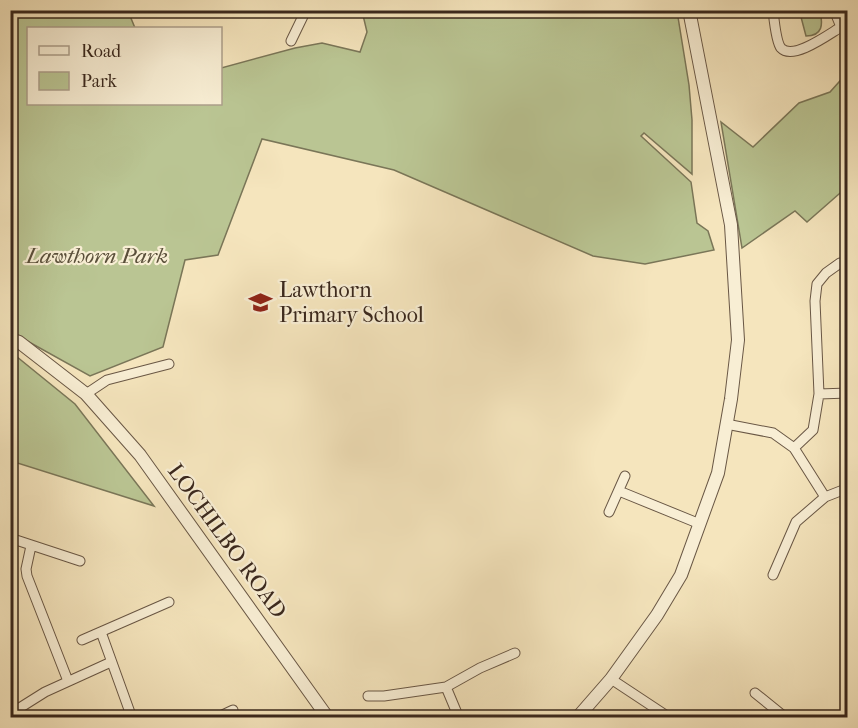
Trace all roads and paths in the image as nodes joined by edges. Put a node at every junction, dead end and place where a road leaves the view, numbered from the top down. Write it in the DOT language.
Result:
graph roads {
  1 [pos="306,10"];
  2 [pos="688,10"];
  3 [pos="773,10"];
  4 [pos="834,10"];
  5 [pos="844,30"];
  6 [pos="291,41"];
  7 [pos="840,264"];
  8 [pos="10,339"];
  9 [pos="169,364"];
  10 [pos="848,393"];
  11 [pos="86,394"];
  12 [pos="819,394"];
  13 [pos="726,423"];
  14 [pos="794,448"];
  15 [pos="626,476"];
  16 [pos="848,488"];
  17 [pos="619,491"];
  18 [pos="825,497"];
  19 [pos="609,512"];
  20 [pos="700,525"];
  21 [pos="10,538"];
  22 [pos="31,546"];
  23 [pos="80,561"];
  24 [pos="773,575"];
  25 [pos="169,602"];
  26 [pos="101,632"];
  27 [pos="82,640"];
  28 [pos="515,653"];
  29 [pos="111,662"];
  30 [pos="611,679"];
  31 [pos="68,681"];
  32 [pos="446,687"];
  33 [pos="755,693"];
  34 [pos="368,696"];
  35 [pos="233,710"];
  36 [pos="10,714"];
  37 [pos="132,717"];
  38 [pos="216,717"];
  39 [pos="328,717"];
  40 [pos="459,717"];
  41 [pos="577,717"];
  42 [pos="670,717"];
  43 [pos="786,717"];
  1 -- 6 [label="street"];
  2 -- 13 [label="street"];
  3 -- 5 [label="street"];
  4 -- 5 [label="street"];
  7 -- 12 [label="street"];
  8 -- 11 [label="street, LOCHILBO ROAD"];
  9 -- 11 [label="street"];
  10 -- 12 [label="street"];
  11 -- 39 [label="street, LOCHILBO ROAD"];
  12 -- 14 [label="street"];
  13 -- 14 [label="street"];
  13 -- 20 [label="street"];
  14 -- 18 [label="street"];
  15 -- 17 [label="street"];
  16 -- 18 [label="street"];
  17 -- 19 [label="street"];
  17 -- 20 [label="street"];
  18 -- 24 [label="street"];
  20 -- 30 [label="street"];
  21 -- 22 [label="street"];
  22 -- 23 [label="street"];
  22 -- 31 [label="street"];
  25 -- 26 [label="street"];
  26 -- 27 [label="street"];
  26 -- 29 [label="street"];
  28 -- 32 [label="street"];
  29 -- 31 [label="street"];
  29 -- 37 [label="street"];
  30 -- 41 [label="street"];
  30 -- 42 [label="street"];
  31 -- 36 [label="street"];
  32 -- 34 [label="street"];
  32 -- 40 [label="street"];
  33 -- 43 [label="street"];
  35 -- 38 [label="street"];
}
